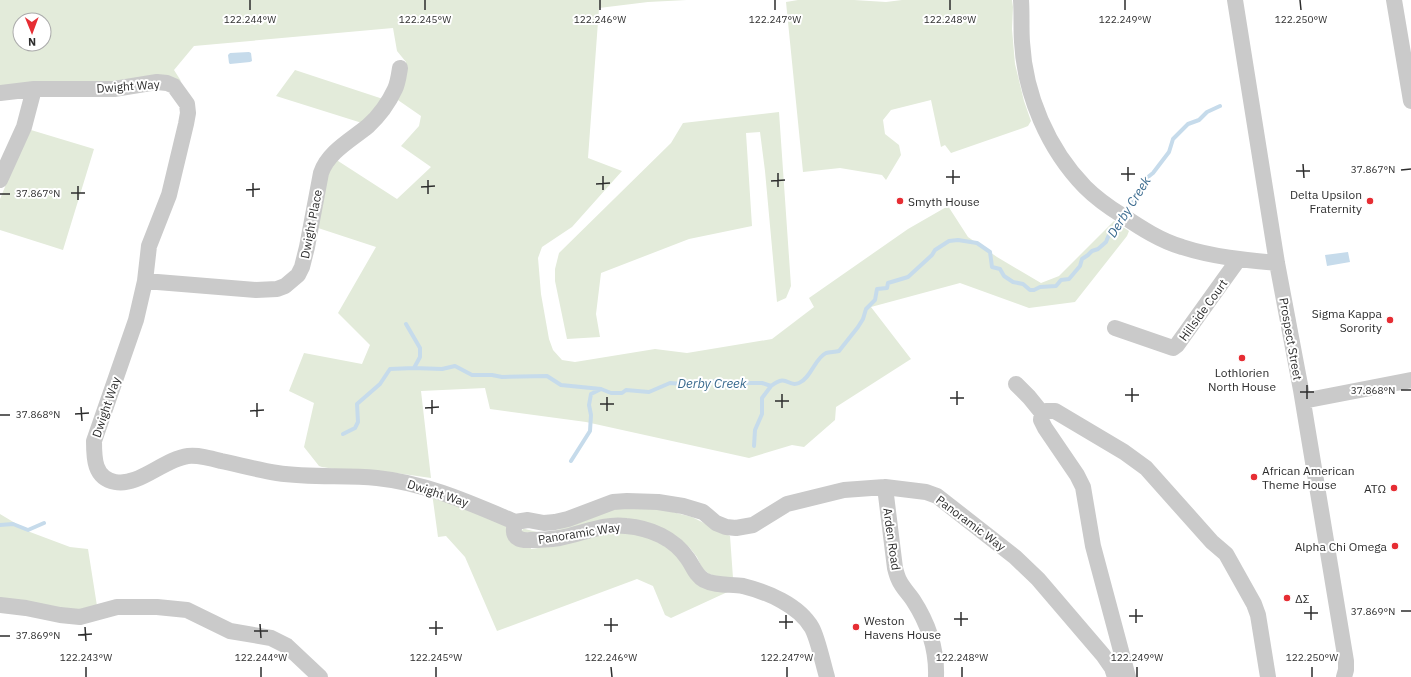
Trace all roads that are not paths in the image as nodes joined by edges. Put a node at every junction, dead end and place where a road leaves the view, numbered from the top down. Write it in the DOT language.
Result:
graph roads {
  1 [pos="1022,0"];
  2 [pos="1235,0"];
  3 [pos="1394,0"];
  4 [pos="400,68"];
  5 [pos="34,89"];
  6 [pos="0,93"];
  7 [pos="1411,101"];
  8 [pos="0,180"];
  9 [pos="1238,260"];
  10 [pos="1277,263"];
  11 [pos="145,281"];
  12 [pos="1116,328"];
  13 [pos="1411,380"];
  14 [pos="1016,384"];
  15 [pos="1303,401"];
  16 [pos="1042,413"];
  17 [pos="885,487"];
  18 [pos="515,522"];
  19 [pos="0,605"];
  20 [pos="320,677"];
  21 [pos="827,677"];
  22 [pos="936,677"];
  23 [pos="1115,677"];
  24 [pos="1128,677"];
  25 [pos="1268,677"];
  26 [pos="1344,677"];
  1 -- 9 [label="street"];
  2 -- 10 [label="street, Prospect Street"];
  3 -- 7 [label="street"];
  4 -- 11 [label="street, Dwight Place"];
  5 -- 6 [label="street"];
  5 -- 8 [label="street"];
  5 -- 11 [label="street, Dwight Way"];
  9 -- 10 [label="street"];
  9 -- 12 [label="street, Hillside Court"];
  10 -- 15 [label="street, Prospect Street"];
  11 -- 18 [label="street, Dwight Way"];
  13 -- 15 [label="street"];
  14 -- 16 [label="street"];
  15 -- 26 [label="street, Prospect Street"];
  16 -- 24 [label="street"];
  16 -- 25 [label="street"];
  17 -- 18 [label="street, Panoramic Way"];
  17 -- 22 [label="street, Arden Road"];
  17 -- 23 [label="street, Panoramic Way"];
  18 -- 21 [label="street, Panoramic Way"];
  19 -- 20 [label="street"];
}
